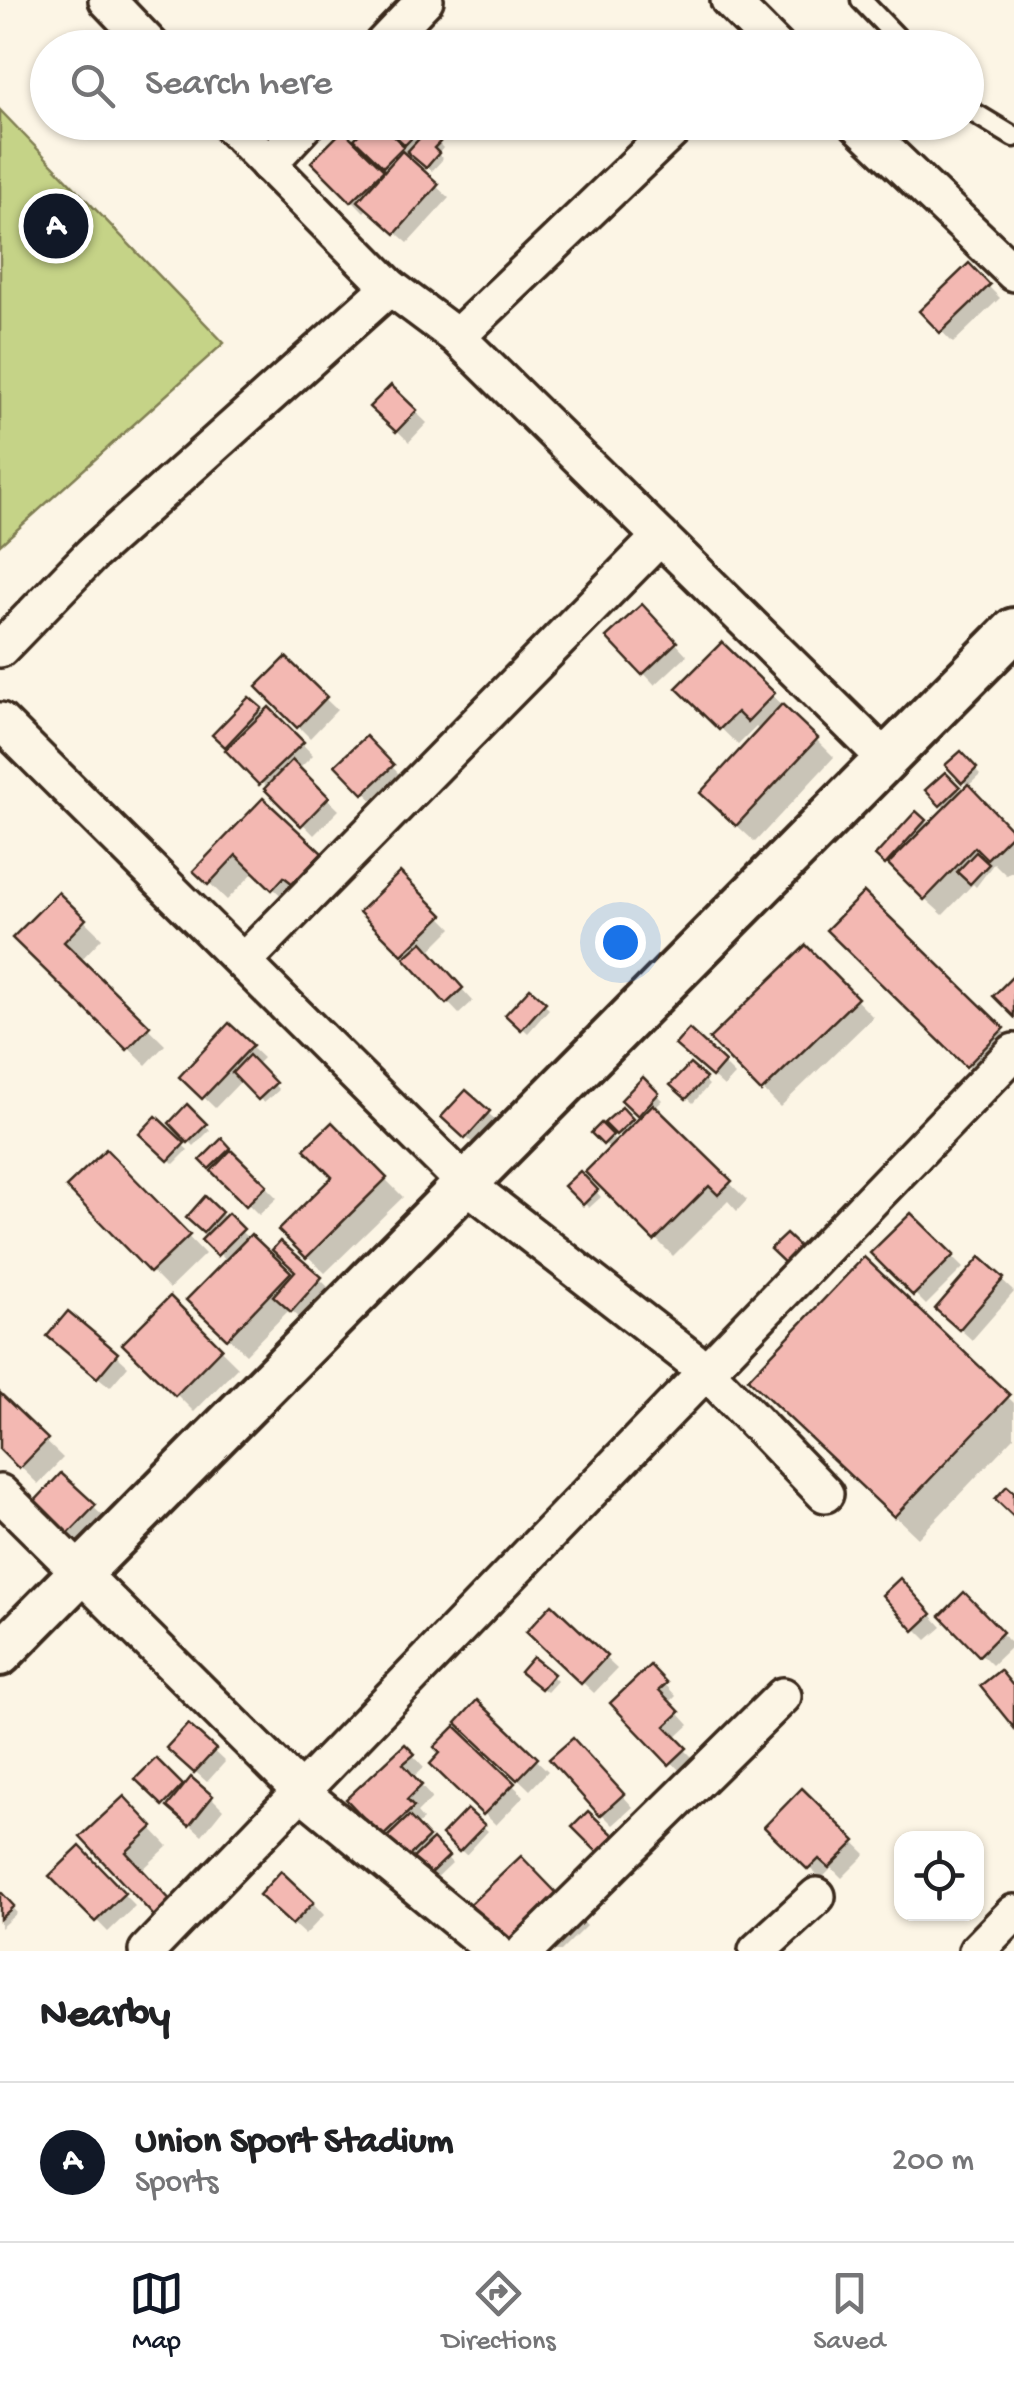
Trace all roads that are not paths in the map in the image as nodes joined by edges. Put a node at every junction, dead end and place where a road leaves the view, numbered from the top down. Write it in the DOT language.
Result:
graph roads {
  1 [pos="107,0"];
  2 [pos="425,0"];
  3 [pos="729,0"];
  4 [pos="861,0"];
  5 [pos="136,30"];
  6 [pos="397,30"];
  7 [pos="755,30"];
  8 [pos="890,30"];
  9 [pos="984,119"];
  10 [pos="1014,137"];
  11 [pos="245,140"];
  12 [pos="290,140"];
  13 [pos="662,140"];
  14 [pos="875,140"];
  15 [pos="268,164"];
  16 [pos="1014,273"];
  17 [pos="390,287"];
  18 [pos="457,337"];
  19 [pos="660,537"];
  20 [pos="1014,630"];
  21 [pos="0,649"];
  22 [pos="0,721"];
  23 [pos="886,759"];
  24 [pos="243,962"];
  25 [pos="1014,1052"];
  26 [pos="466,1184"];
  27 [pos="704,1369"];
  28 [pos="0,1492"];
  29 [pos="825,1494"];
  30 [pos="81,1573"];
  31 [pos="0,1654"];
  32 [pos="783,1696"];
  33 [pos="300,1791"];
  34 [pos="816,1896"];
  35 [pos="1014,1912"];
  36 [pos="146,1951"];
  37 [pos="495,1951"];
  38 [pos="525,1951"];
  39 [pos="757,1951"];
  40 [pos="978,1951"];
  1 -- 5 [label="street"];
  2 -- 6 [label="street"];
  3 -- 7 [label="street"];
  4 -- 8 [label="lane"];
  9 -- 10 [label="lane"];
  11 -- 15 [label="street"];
  12 -- 15 [label="street"];
  13 -- 18 [label="street"];
  14 -- 16 [label="street"];
  15 -- 17 [label="street"];
  17 -- 18 [label="street"];
  17 -- 21 [label="street"];
  18 -- 19 [label="street"];
  19 -- 23 [label="street"];
  19 -- 24 [label="street"];
  20 -- 23 [label="street"];
  22 -- 24 [label="street"];
  23 -- 26 [label="street"];
  24 -- 26 [label="street"];
  25 -- 27 [label="street"];
  26 -- 27 [label="street"];
  26 -- 30 [label="street"];
  27 -- 29 [label="street"];
  27 -- 33 [label="street"];
  28 -- 30 [label="street"];
  30 -- 31 [label="street"];
  30 -- 33 [label="street"];
  32 -- 38 [label="street"];
  33 -- 36 [label="street"];
  33 -- 37 [label="street"];
  34 -- 39 [label="street"];
  35 -- 40 [label="street"];
}
